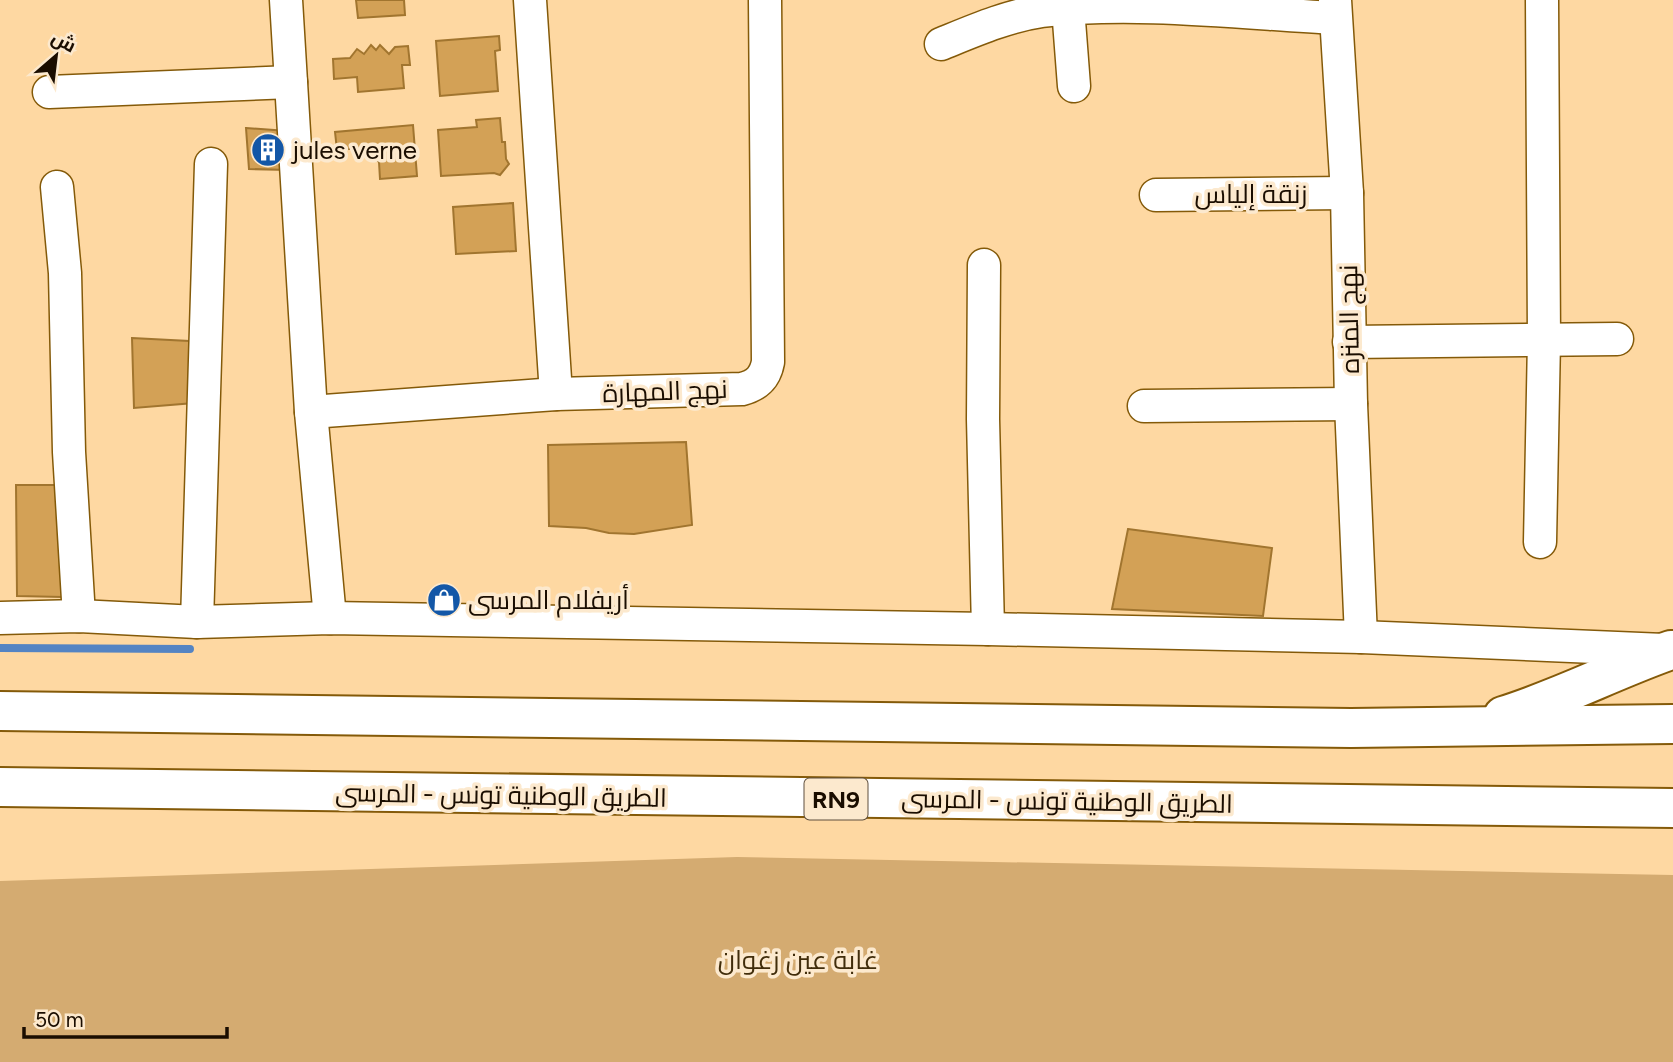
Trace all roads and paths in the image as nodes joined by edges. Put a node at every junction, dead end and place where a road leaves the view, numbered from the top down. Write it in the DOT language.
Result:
graph roads {
  1 [pos="286,0"];
  2 [pos="530,0"];
  3 [pos="765,0"];
  4 [pos="1542,0"];
  5 [pos="1068,8"];
  6 [pos="1335,9"];
  7 [pos="941,44"];
  8 [pos="291,82"];
  9 [pos="1073,86"];
  10 [pos="49,92"];
  11 [pos="211,164"];
  12 [pos="57,187"];
  13 [pos="1347,193"];
  14 [pos="1156,195"];
  15 [pos="984,265"];
  16 [pos="1617,339"];
  17 [pos="1544,340"];
  18 [pos="1349,342"];
  19 [pos="556,394"];
  20 [pos="1351,404"];
  21 [pos="1144,406"];
  22 [pos="311,412"];
  23 [pos="1540,542"];
  24 [pos="79,616"];
  25 [pos="0,618"];
  26 [pos="330,618"];
  27 [pos="197,622"];
  28 [pos="988,629"];
  29 [pos="1362,637"];
  30 [pos="1672,650"];
  31 [pos="0,711"];
  32 [pos="1673,724"];
  33 [pos="1350,729"];
  34 [pos="0,787"];
  35 [pos="1673,808"];
  1 -- 8 [label="street"];
  2 -- 19 [label="street"];
  3 -- 19 [label="street, نهج المهارة"];
  4 -- 17 [label="street"];
  5 -- 6 [label="street"];
  5 -- 7 [label="street"];
  5 -- 9 [label="street"];
  6 -- 13 [label="street, نهج المنزه"];
  8 -- 10 [label="street"];
  8 -- 22 [label="street"];
  11 -- 27 [label="street"];
  12 -- 24 [label="street"];
  13 -- 14 [label="street, زنقة إلياس"];
  13 -- 18 [label="street, نهج المنزه"];
  15 -- 28 [label="street"];
  16 -- 17 [label="street"];
  17 -- 18 [label="street"];
  17 -- 23 [label="street"];
  18 -- 20 [label="street, نهج المنزه"];
  19 -- 22 [label="street, نهج المهارة"];
  20 -- 21 [label="street"];
  20 -- 29 [label="street, نهج المنزه"];
  22 -- 26 [label="street"];
  24 -- 25 [label="street"];
  24 -- 27 [label="street"];
  26 -- 27 [label="street"];
  26 -- 28 [label="street"];
  28 -- 29 [label="street"];
  29 -- 30 [label="street"];
  30 -- 33 [label="highway"];
  31 -- 33 [label="highway"];
  32 -- 33 [label="highway"];
  34 -- 35 [label="highway, الطريق الوطنية تونس - المرسى / RN9"];
}
